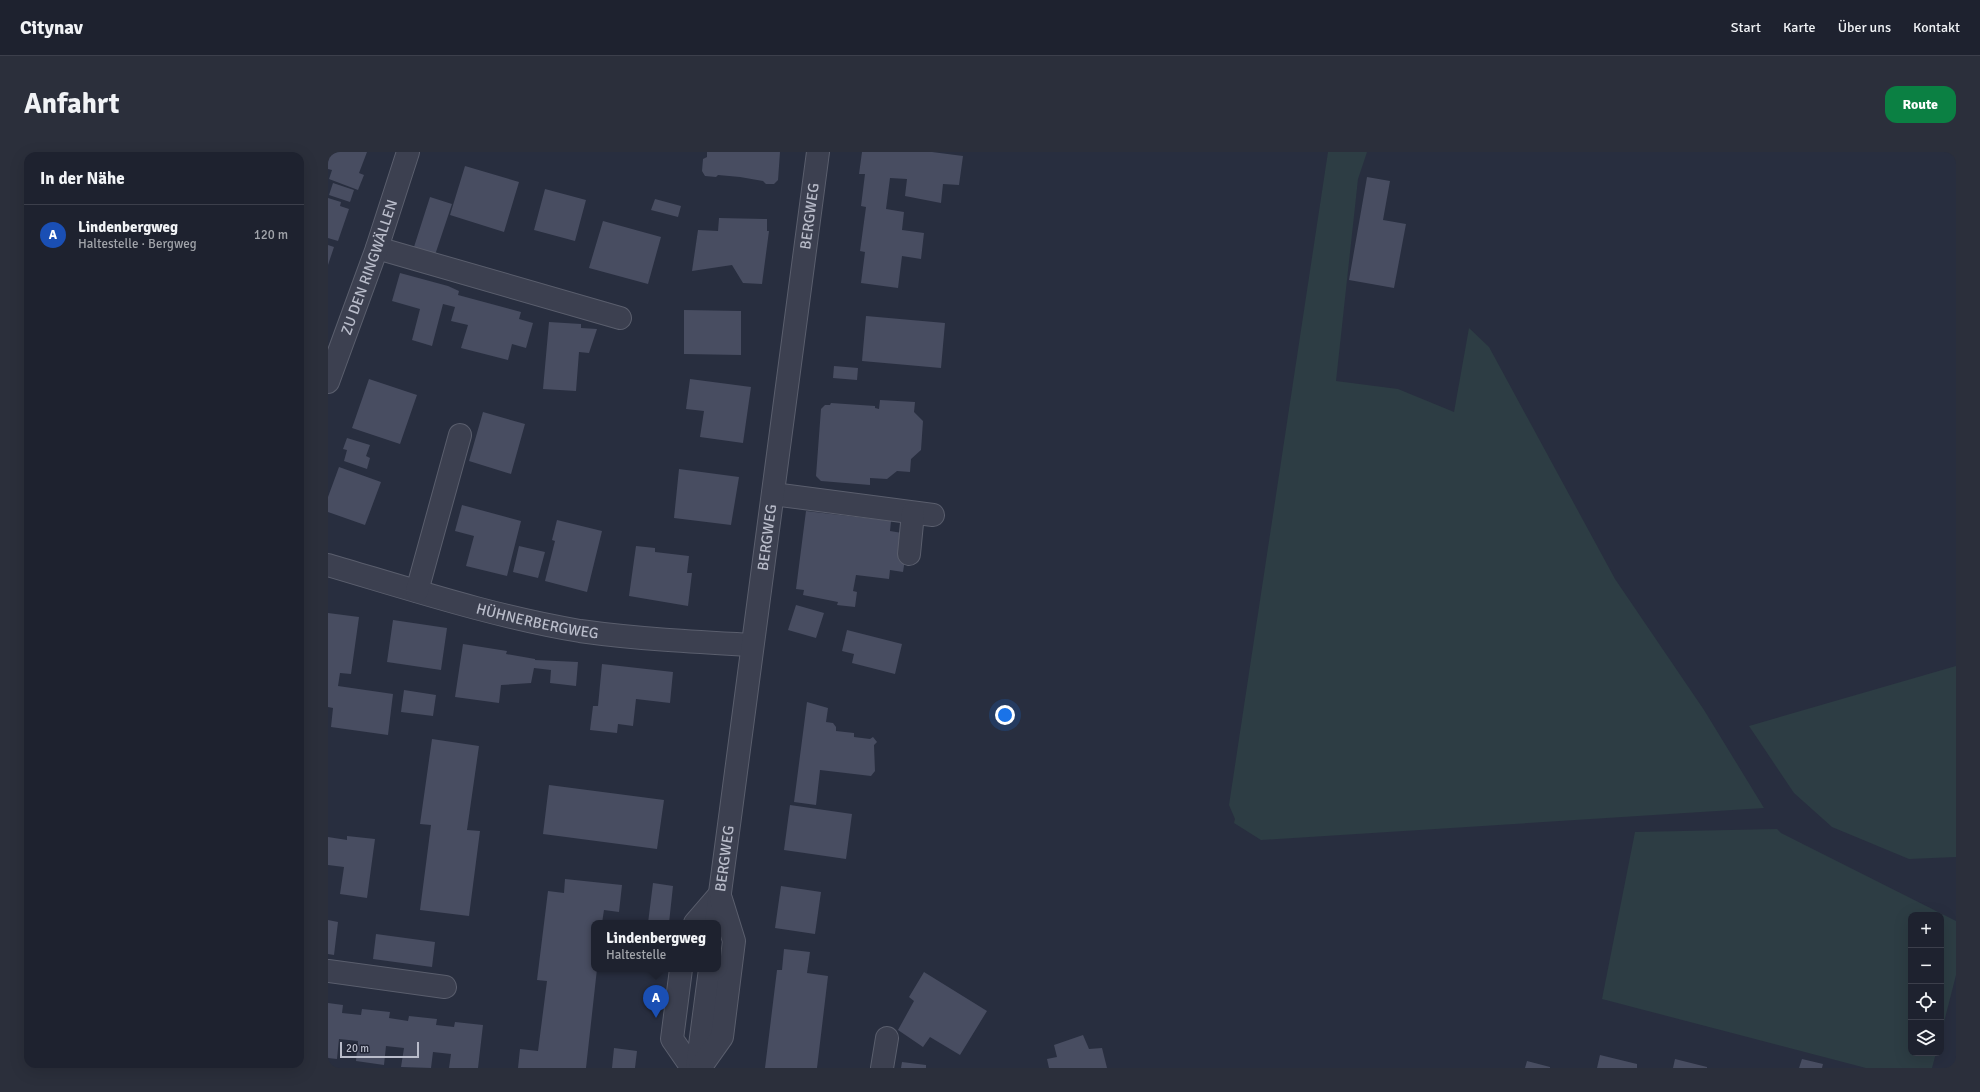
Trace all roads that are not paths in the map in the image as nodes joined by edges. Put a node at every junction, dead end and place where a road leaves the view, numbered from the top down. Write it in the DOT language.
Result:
graph roads {
  1 [pos="408,152"];
  2 [pos="818,152"];
  3 [pos="377,248"];
  4 [pos="620,318"];
  5 [pos="332,360"];
  6 [pos="328,382"];
  7 [pos="460,435"];
  8 [pos="773,494"];
  9 [pos="909,554"];
  10 [pos="328,565"];
  11 [pos="417,591"];
  12 [pos="752,646"];
  13 [pos="720,894"];
  14 [pos="698,920"];
  15 [pos="716,920"];
  16 [pos="328,971"];
  17 [pos="681,972"];
  18 [pos="710,972"];
  19 [pos="445,987"];
  20 [pos="887,1038"];
  21 [pos="692,1068"];
  22 [pos="697,1068"];
  23 [pos="700,1068"];
  24 [pos="882,1068"];
  1 -- 3 [label="street, ZU DEN RINGWÄLLEN"];
  2 -- 8 [label="street, BERGWEG"];
  3 -- 4 [label="street"];
  3 -- 5 [label="street, ZU DEN RINGWÄLLEN"];
  5 -- 6 [label="street, ZU DEN RINGWÄLLEN"];
  7 -- 11 [label="street"];
  8 -- 9 [label="street"];
  8 -- 12 [label="street, BERGWEG"];
  10 -- 11 [label="street, HÜHNERBERGWEG"];
  11 -- 12 [label="street, HÜHNERBERGWEG"];
  12 -- 13 [label="street, BERGWEG"];
  13 -- 14 [label="street"];
  13 -- 15 [label="street, BERGWEG"];
  13 -- 23 [label="street"];
  16 -- 19 [label="street"];
  17 -- 21 [label="street"];
  18 -- 22 [label="street"];
  20 -- 24 [label="street"];
}
